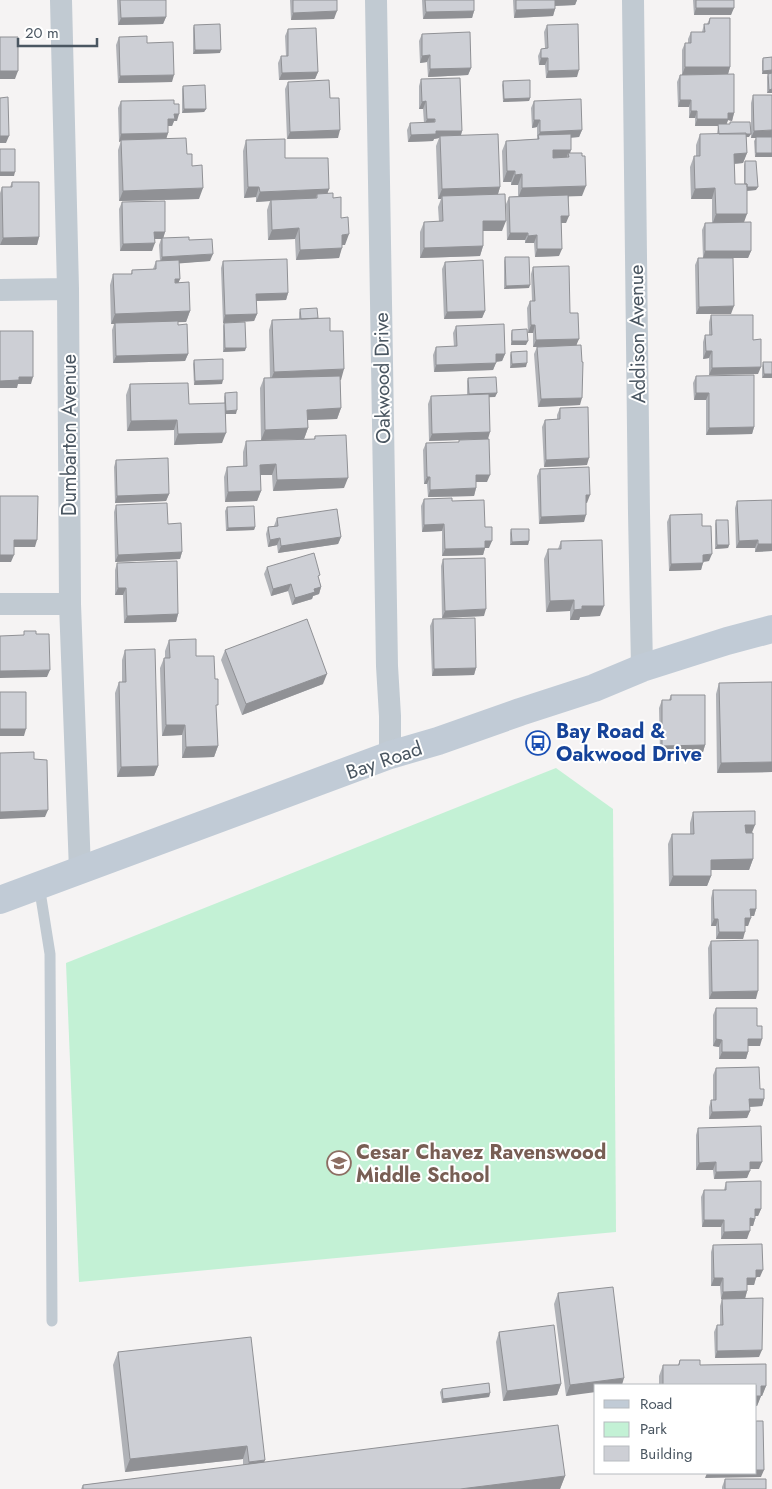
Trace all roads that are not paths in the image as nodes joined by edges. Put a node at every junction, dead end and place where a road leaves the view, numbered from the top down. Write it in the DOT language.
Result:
graph roads {
  1 [pos="61,0"];
  2 [pos="376,0"];
  3 [pos="632,0"];
  4 [pos="68,289"];
  5 [pos="0,290"];
  6 [pos="0,604"];
  7 [pos="70,604"];
  8 [pos="772,629"];
  9 [pos="642,668"];
  10 [pos="390,756"];
  11 [pos="80,870"];
  12 [pos="39,886"];
  13 [pos="0,900"];
  14 [pos="52,1321"];
  1 -- 4 [label="street, Dumbarton Avenue"];
  2 -- 10 [label="street, Oakwood Drive"];
  3 -- 9 [label="street, Addison Avenue"];
  4 -- 5 [label="street"];
  4 -- 7 [label="street, Dumbarton Avenue"];
  6 -- 7 [label="street"];
  7 -- 11 [label="street, Dumbarton Avenue"];
  8 -- 9 [label="main road, Bay Road"];
  9 -- 10 [label="main road, Bay Road"];
  10 -- 11 [label="main road, Bay Road"];
  11 -- 12 [label="main road, Bay Road"];
  12 -- 13 [label="main road, Bay Road"];
  12 -- 14 [label="lane"];
}
